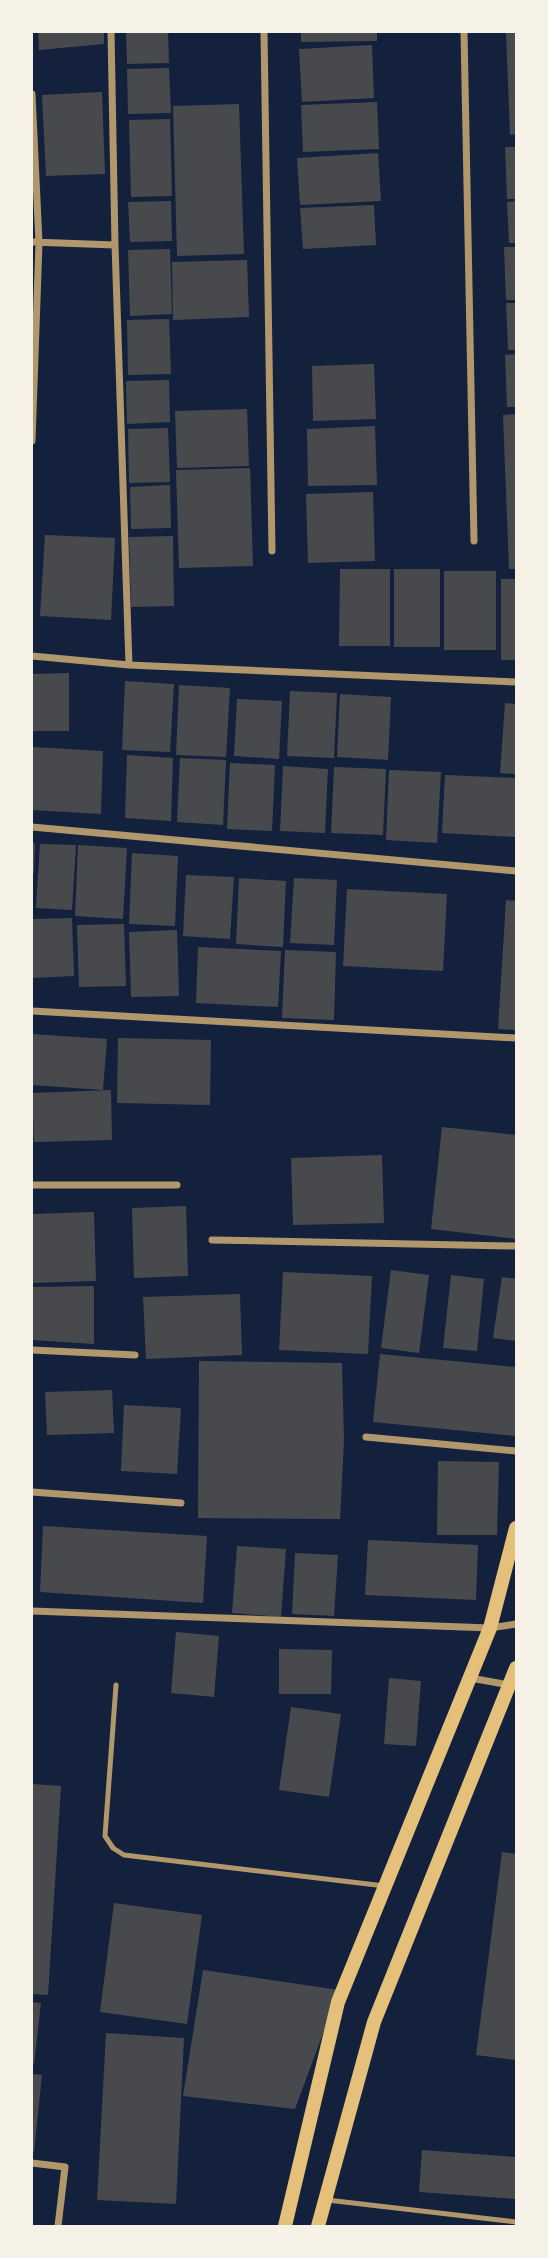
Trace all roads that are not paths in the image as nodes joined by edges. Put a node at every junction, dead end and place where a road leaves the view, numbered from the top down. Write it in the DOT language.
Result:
graph roads {
  1 [pos="111,32"];
  2 [pos="264,32"];
  3 [pos="464,32"];
  4 [pos="32,94"];
  5 [pos="35,242"];
  6 [pos="115,245"];
  7 [pos="32,440"];
  8 [pos="474,541"];
  9 [pos="272,551"];
  10 [pos="32,656"];
  11 [pos="129,665"];
  12 [pos="516,681"];
  13 [pos="32,827"];
  14 [pos="516,871"];
  15 [pos="32,1011"];
  16 [pos="516,1038"];
  17 [pos="32,1185"];
  18 [pos="177,1185"];
  19 [pos="212,1240"];
  20 [pos="516,1246"];
  21 [pos="32,1350"];
  22 [pos="135,1355"];
  23 [pos="366,1437"];
  24 [pos="516,1451"];
  25 [pos="32,1492"];
  26 [pos="181,1503"];
  27 [pos="516,1528"];
  28 [pos="32,1611"];
  29 [pos="516,1624"];
  30 [pos="490,1629"];
  31 [pos="516,1668"];
  32 [pos="470,1678"];
  33 [pos="116,1685"];
  34 [pos="514,1685"];
  35 [pos="386,1886"];
  36 [pos="32,2163"];
  37 [pos="324,2200"];
  38 [pos="516,2222"];
  39 [pos="58,2227"];
  40 [pos="285,2227"];
  41 [pos="318,2227"];
  1 -- 6 [label="street"];
  2 -- 9 [label="street"];
  3 -- 8 [label="street"];
  4 -- 5 [label="street"];
  5 -- 6 [label="street"];
  5 -- 7 [label="street"];
  6 -- 11 [label="street"];
  10 -- 11 [label="street"];
  11 -- 12 [label="street"];
  13 -- 14 [label="street"];
  15 -- 16 [label="street"];
  17 -- 18 [label="street"];
  19 -- 20 [label="street"];
  21 -- 22 [label="street"];
  23 -- 24 [label="street"];
  25 -- 26 [label="street"];
  27 -- 30 [label="main road"];
  28 -- 30 [label="street"];
  29 -- 30 [label="street"];
  30 -- 32 [label="main road"];
  31 -- 34 [label="main road"];
  32 -- 34 [label="street"];
  32 -- 35 [label="main road"];
  33 -- 35 [label="lane"];
  34 -- 37 [label="main road"];
  35 -- 40 [label="main road"];
  36 -- 39 [label="street"];
  37 -- 38 [label="lane"];
  37 -- 41 [label="main road"];
}
